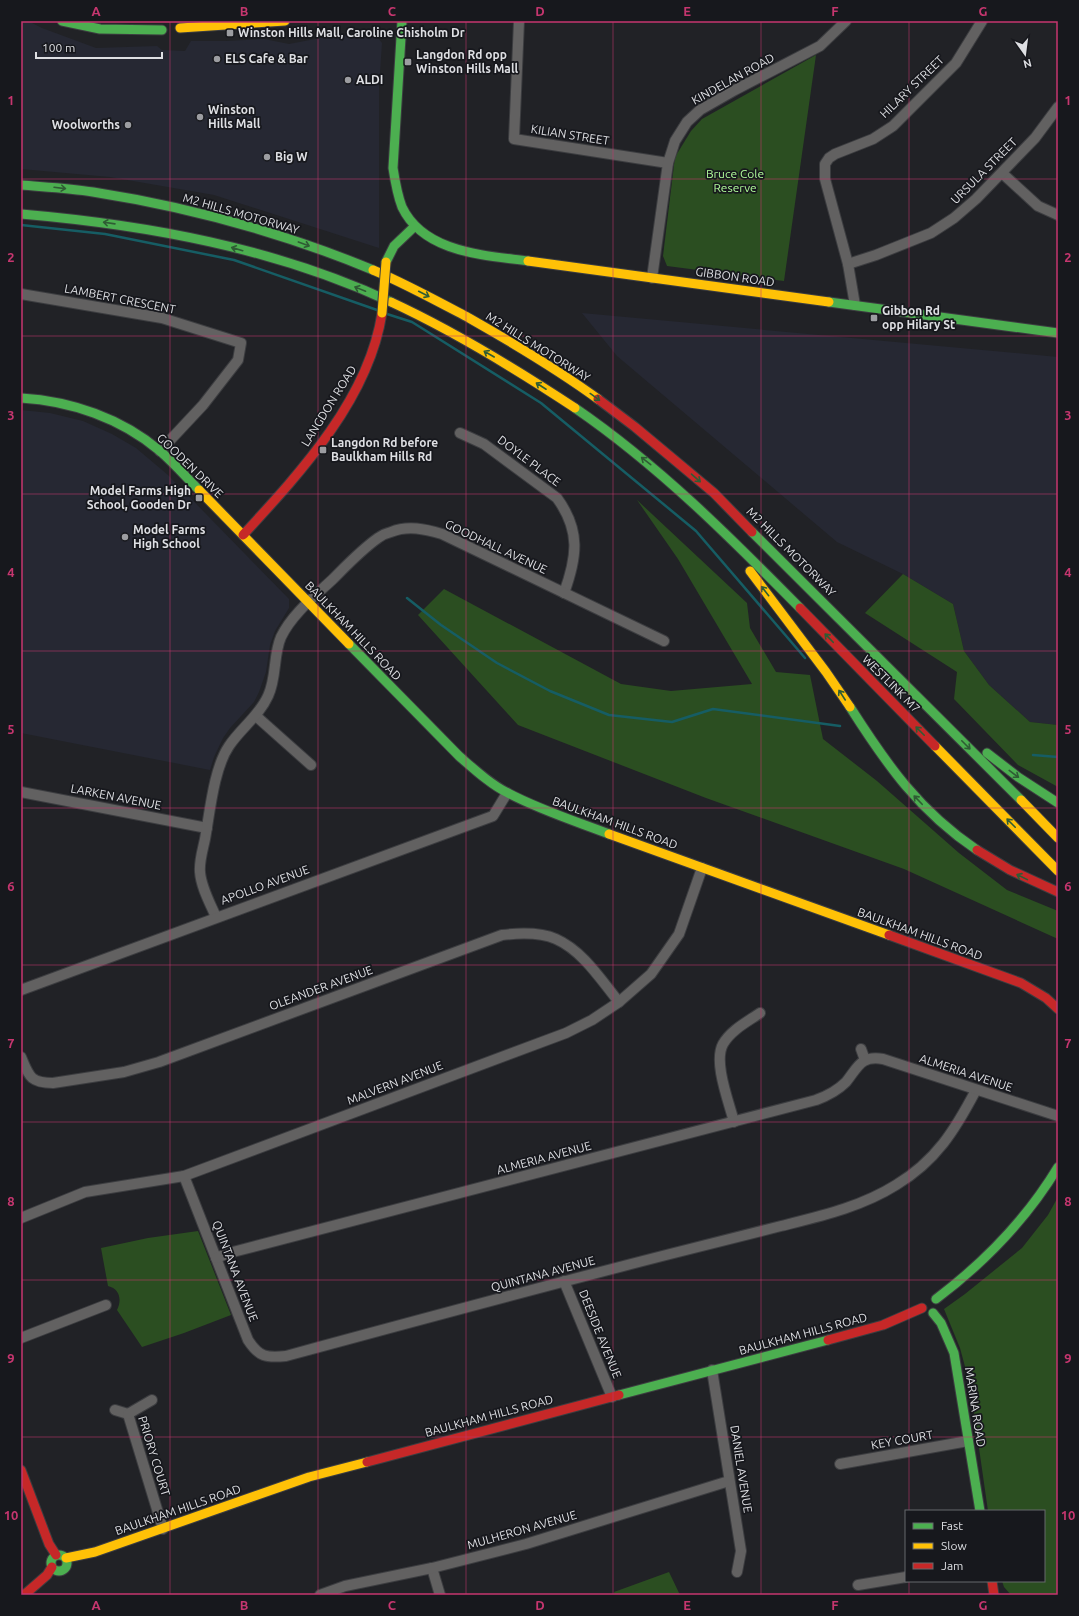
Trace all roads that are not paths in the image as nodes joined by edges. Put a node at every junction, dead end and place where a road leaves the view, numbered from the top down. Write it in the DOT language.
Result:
graph roads {
  1 [pos="62,21"];
  2 [pos="285,21"];
  3 [pos="402,21"];
  4 [pos="519,21"];
  5 [pos="846,21"];
  6 [pos="982,21"];
  7 [pos="172,29"];
  8 [pos="1058,107"];
  9 [pos="668,163"];
  10 [pos="1002,173"];
  11 [pos="21,185"];
  12 [pos="21,214"];
  13 [pos="1058,215"];
  14 [pos="415,226"];
  15 [pos="848,264"];
  16 [pos="652,278"];
  17 [pos="21,294"];
  18 [pos="855,305"];
  19 [pos="1058,333"];
  20 [pos="21,398"];
  21 [pos="460,433"];
  22 [pos="160,451"];
  23 [pos="706,515"];
  24 [pos="243,535"];
  25 [pos="564,593"];
  26 [pos="308,602"];
  27 [pos="664,640"];
  28 [pos="256,716"];
  29 [pos="938,717"];
  30 [pos="312,765"];
  31 [pos="21,792"];
  32 [pos="507,793"];
  33 [pos="1058,803"];
  34 [pos="207,828"];
  35 [pos="1058,838"];
  36 [pos="702,868"];
  37 [pos="1058,871"];
  38 [pos="1058,892"];
  39 [pos="216,917"];
  40 [pos="21,990"];
  41 [pos="619,1002"];
  42 [pos="1058,1009"];
  43 [pos="760,1013"];
  44 [pos="861,1049"];
  45 [pos="21,1057"];
  46 [pos="865,1060"];
  47 [pos="976,1090"];
  48 [pos="1058,1116"];
  49 [pos="734,1122"];
  50 [pos="1058,1167"];
  51 [pos="184,1176"];
  52 [pos="21,1218"];
  53 [pos="216,1258"];
  54 [pos="564,1281"];
  55 [pos="927,1301"];
  56 [pos="106,1305"];
  57 [pos="932,1313"];
  58 [pos="21,1338"];
  59 [pos="712,1370"];
  60 [pos="612,1397"];
  61 [pos="152,1400"];
  62 [pos="115,1410"];
  63 [pos="128,1414"];
  64 [pos="968,1441"];
  65 [pos="840,1464"];
  66 [pos="21,1470"];
  67 [pos="729,1481"];
  68 [pos="980,1510"];
  69 [pos="163,1529"];
  70 [pos="56,1556"];
  71 [pos="66,1558"];
  72 [pos="52,1567"];
  73 [pos="432,1568"];
  74 [pos="737,1572"];
  75 [pos="905,1577"];
  76 [pos="992,1582"];
  77 [pos="858,1585"];
  78 [pos="24,1595"];
  79 [pos="320,1595"];
  80 [pos="440,1595"];
  81 [pos="994,1595"];
  1 -- 7 [label="main road"];
  2 -- 7 [label="main road"];
  3 -- 14 [label="main road"];
  4 -- 9 [label="street, KILIAN STREET"];
  5 -- 9 [label="street, KINDELAN ROAD"];
  6 -- 15 [label="street, HILARY STREET"];
  8 -- 10 [label="street, URSULA STREET"];
  9 -- 16 [label="street, KINDELAN ROAD"];
  10 -- 13 [label="street"];
  10 -- 15 [label="street, URSULA STREET"];
  11 -- 29 [label="main road, M2 HILLS MOTORWAY, one-way"];
  23 -- 12 [label="main road, one-way"];
  14 -- 16 [label="main road, GIBBON ROAD"];
  14 -- 24 [label="main road, LANGDON ROAD, bridge"];
  15 -- 18 [label="street, HILARY STREET"];
  16 -- 18 [label="main road, GIBBON ROAD"];
  17 -- 22 [label="street, LAMBERT CRESCENT"];
  18 -- 19 [label="main road, GIBBON ROAD"];
  20 -- 22 [label="main road, GOODEN DRIVE"];
  21 -- 25 [label="street, DOYLE PLACE"];
  22 -- 24 [label="main road, GOODEN DRIVE"];
  37 -- 23 [label="main road, WESTLINK M7, one-way"];
  38 -- 23 [label="main road, one-way"];
  24 -- 26 [label="main road, BAULKHAM HILLS ROAD"];
  25 -- 26 [label="street, GOODHALL AVENUE"];
  25 -- 27 [label="street, GOODHALL AVENUE"];
  26 -- 28 [label="street, GOODHALL AVENUE"];
  26 -- 32 [label="main road, BAULKHAM HILLS ROAD"];
  28 -- 30 [label="street"];
  28 -- 34 [label="street, GOODHALL AVENUE"];
  29 -- 33 [label="main road, one-way"];
  29 -- 35 [label="main road, one-way"];
  31 -- 34 [label="street, LARKEN AVENUE"];
  32 -- 36 [label="main road, BAULKHAM HILLS ROAD"];
  32 -- 39 [label="street, APOLLO AVENUE"];
  34 -- 39 [label="street, GOODHALL AVENUE"];
  36 -- 41 [label="street, MALVERN AVENUE"];
  36 -- 42 [label="main road, BAULKHAM HILLS ROAD"];
  39 -- 40 [label="street, APOLLO AVENUE"];
  41 -- 45 [label="street, OLEANDER AVENUE"];
  41 -- 51 [label="street, MALVERN AVENUE"];
  43 -- 49 [label="street"];
  44 -- 46 [label="street"];
  46 -- 47 [label="street, ALMERIA AVENUE"];
  46 -- 49 [label="street, ALMERIA AVENUE"];
  47 -- 48 [label="street, ALMERIA AVENUE"];
  47 -- 54 [label="street, QUINTANA AVENUE"];
  49 -- 53 [label="street, ALMERIA AVENUE"];
  50 -- 55 [label="main road, BAULKHAM HILLS ROAD"];
  51 -- 52 [label="street, MALVERN AVENUE"];
  51 -- 53 [label="street, QUINTANA AVENUE"];
  53 -- 54 [label="street, QUINTANA AVENUE"];
  54 -- 60 [label="street, DEESIDE AVENUE"];
  55 -- 57 [label="main road"];
  55 -- 57 [label="main road"];
  55 -- 59 [label="main road, BAULKHAM HILLS ROAD"];
  56 -- 58 [label="street"];
  57 -- 64 [label="main road, MARINA ROAD"];
  59 -- 60 [label="main road, BAULKHAM HILLS ROAD"];
  59 -- 67 [label="street, DANIEL AVENUE"];
  60 -- 69 [label="main road, BAULKHAM HILLS ROAD"];
  61 -- 63 [label="street, PRIORY COURT"];
  62 -- 63 [label="street, PRIORY COURT"];
  63 -- 69 [label="street, PRIORY COURT"];
  64 -- 65 [label="street, KEY COURT"];
  64 -- 68 [label="main road, MARINA ROAD"];
  66 -- 70 [label="main road"];
  67 -- 73 [label="street, MULHERON AVENUE"];
  67 -- 74 [label="street, DANIEL AVENUE"];
  69 -- 71 [label="main road, BAULKHAM HILLS ROAD"];
  70 -- 71 [label="main road"];
  70 -- 72 [label="main road"];
  71 -- 72 [label="main road"];
  72 -- 78 [label="main road"];
  73 -- 79 [label="street, MULHERON AVENUE"];
  73 -- 80 [label="street"];
  75 -- 77 [label="street"];
  76 -- 81 [label="main road"];
}
